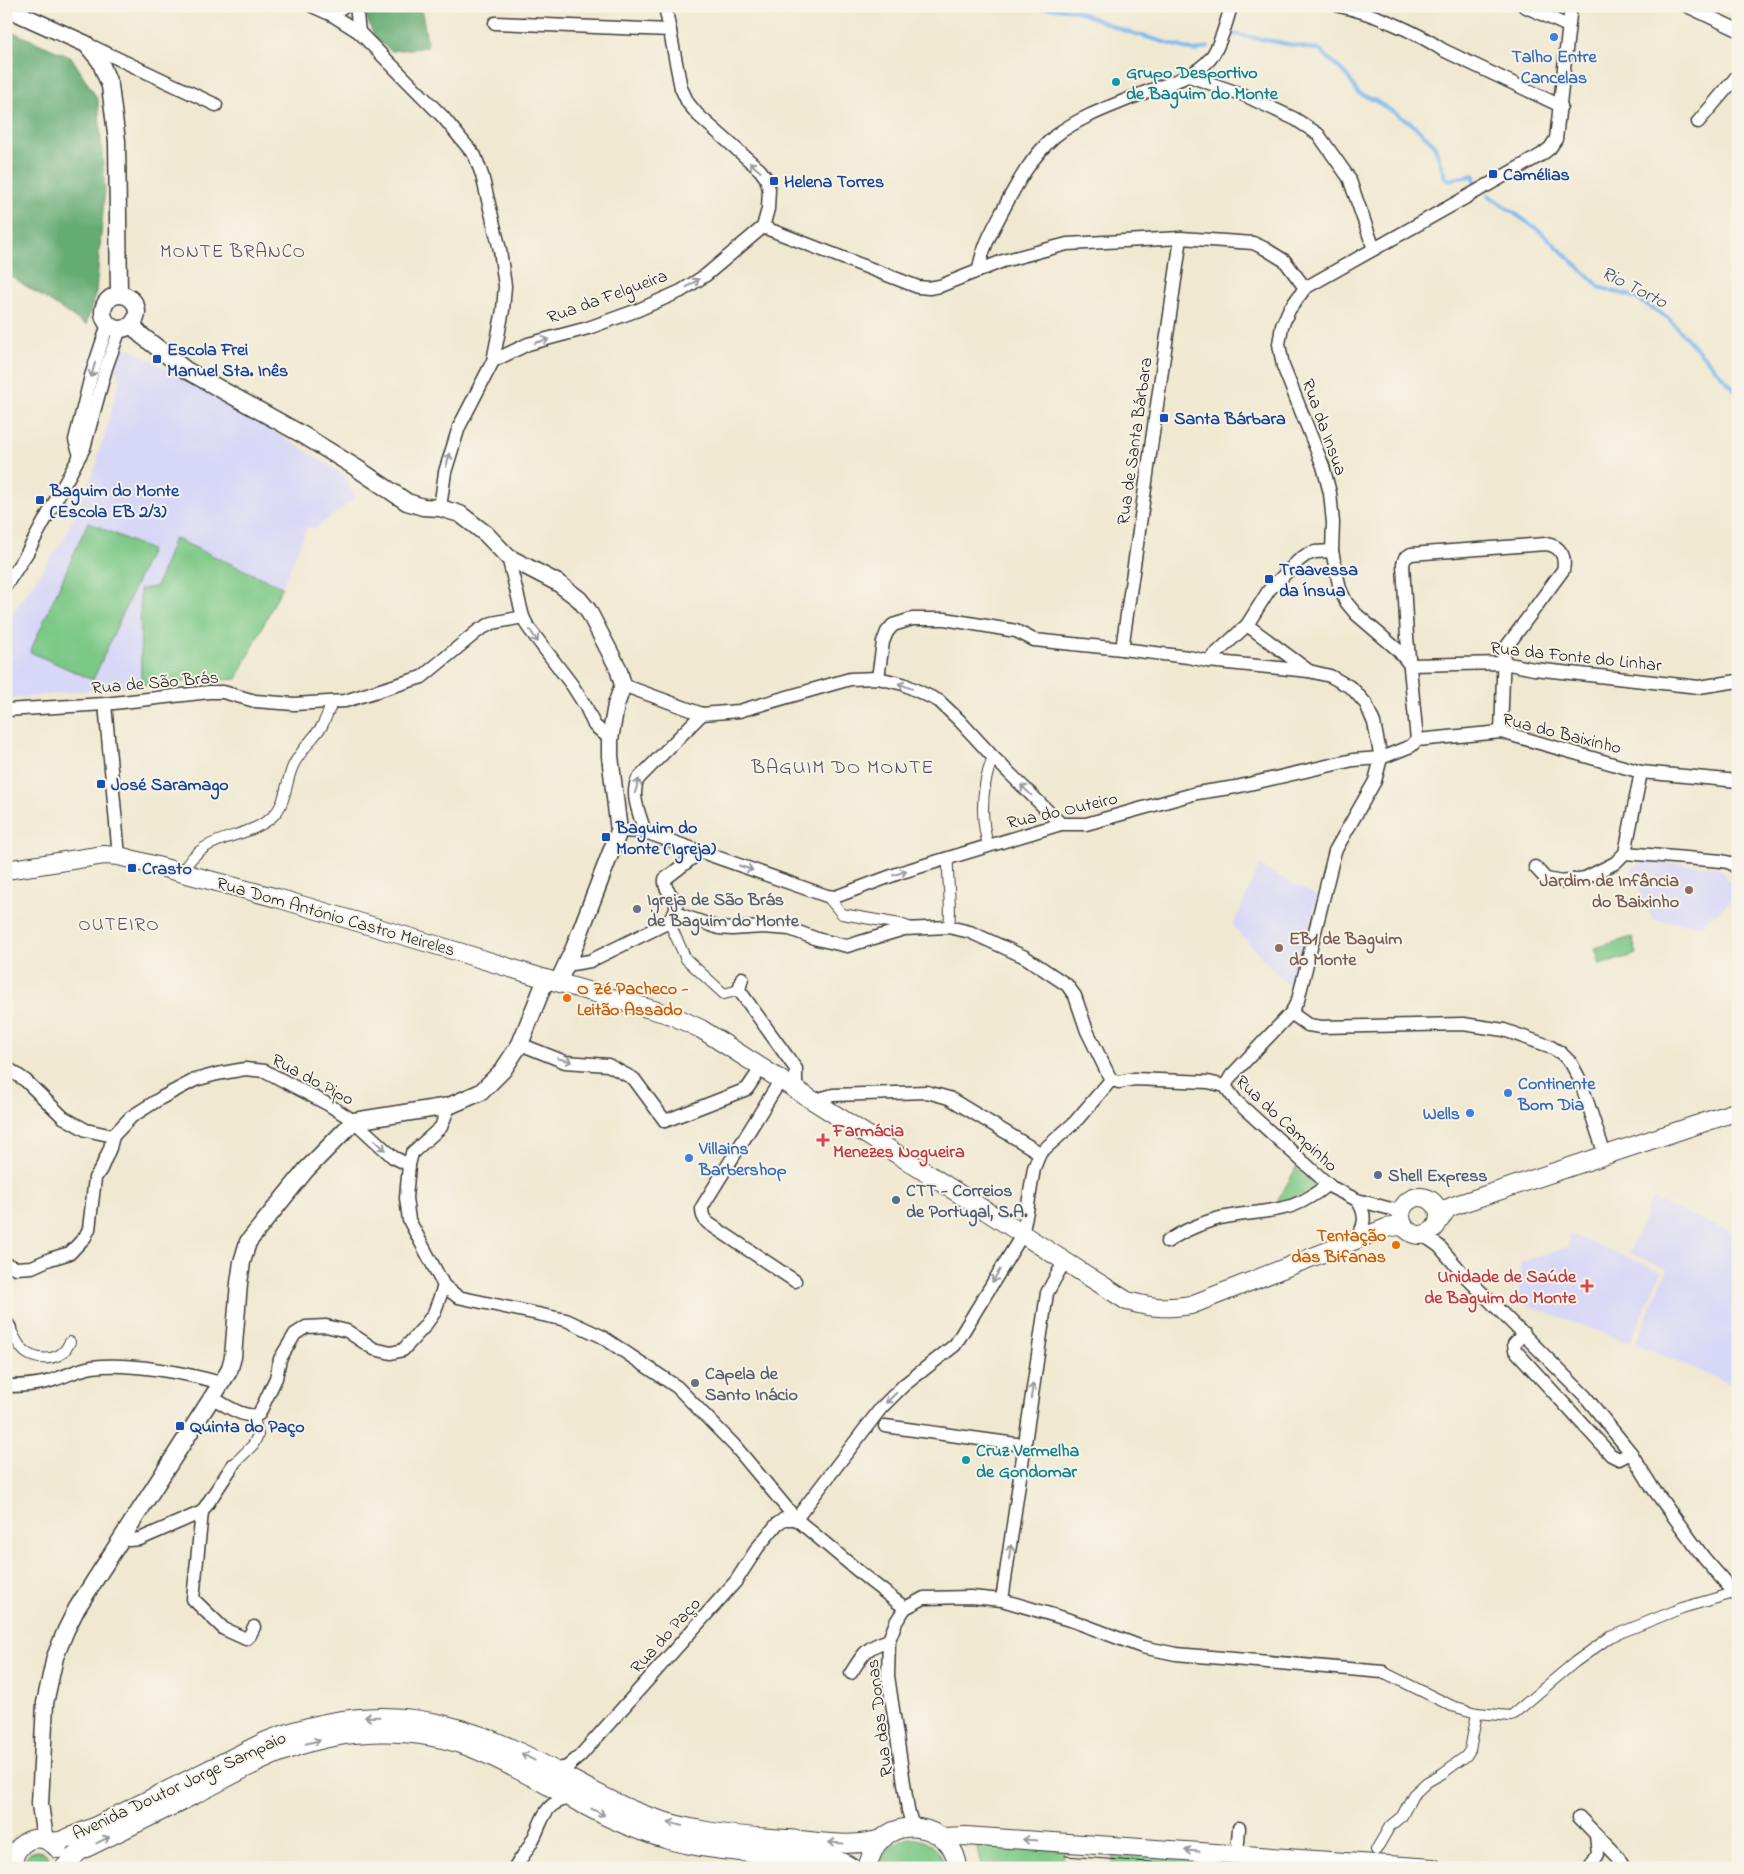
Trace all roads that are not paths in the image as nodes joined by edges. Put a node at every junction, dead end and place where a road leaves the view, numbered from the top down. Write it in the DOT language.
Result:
graph roads {
  1 [pos="312,6"];
  2 [pos="344,6"];
  3 [pos="356,6"];
  4 [pos="664,6"];
  5 [pos="1231,6"];
  6 [pos="1339,6"];
  7 [pos="1524,6"];
  8 [pos="1571,6"];
  9 [pos="1687,6"];
  10 [pos="6,8"];
  11 [pos="332,15"];
  12 [pos="495,23"];
  13 [pos="1568,26"];
  14 [pos="670,30"];
  15 [pos="1738,30"];
  16 [pos="359,32"];
  17 [pos="86,44"];
  18 [pos="1738,75"];
  19 [pos="1189,76"];
  20 [pos="216,105"];
  21 [pos="1561,106"];
  22 [pos="1698,122"];
  23 [pos="763,227"];
  24 [pos="1181,238"];
  25 [pos="1374,249"];
  26 [pos="979,269"];
  27 [pos="1305,288"];
  28 [pos="119,294"];
  29 [pos="120,326"];
  30 [pos="493,361"];
  31 [pos="440,508"];
  32 [pos="1332,551"];
  33 [pos="508,557"];
  34 [pos="6,585"];
  35 [pos="523,617"];
  36 [pos="1247,625"];
  37 [pos="1122,649"];
  38 [pos="1208,661"];
  39 [pos="1504,663"];
  40 [pos="1410,665"];
  41 [pos="1309,671"];
  42 [pos="878,678"];
  43 [pos="1738,681"];
  44 [pos="623,685"];
  45 [pos="333,702"];
  46 [pos="105,704"];
  47 [pos="6,710"];
  48 [pos="702,714"];
  49 [pos="1501,732"];
  50 [pos="610,739"];
  51 [pos="1417,740"];
  52 [pos="993,757"];
  53 [pos="1381,758"];
  54 [pos="1641,772"];
  55 [pos="1738,781"];
  56 [pos="1061,824"];
  57 [pos="619,831"];
  58 [pos="645,832"];
  59 [pos="988,846"];
  60 [pos="700,852"];
  61 [pos="1625,853"];
  62 [pos="119,856"];
  63 [pos="948,858"];
  64 [pos="1535,867"];
  65 [pos="1738,869"];
  66 [pos="6,870"];
  67 [pos="183,872"];
  68 [pos="827,896"];
  69 [pos="671,918"];
  70 [pos="949,927"];
  71 [pos="914,928"];
  72 [pos="566,965"];
  73 [pos="552,981"];
  74 [pos="740,984"];
  75 [pos="1292,1014"];
  76 [pos="520,1044"];
  77 [pos="6,1067"];
  78 [pos="760,1068"];
  79 [pos="1111,1080"];
  80 [pos="780,1081"];
  81 [pos="1224,1086"];
  82 [pos="796,1090"];
  83 [pos="812,1101"];
  84 [pos="449,1106"];
  85 [pos="1738,1111"];
  86 [pos="354,1121"];
  87 [pos="113,1136"];
  88 [pos="1040,1153"];
  89 [pos="1605,1155"];
  90 [pos="409,1166"];
  91 [pos="1327,1185"];
  92 [pos="1357,1200"];
  93 [pos="1434,1203"];
  94 [pos="1453,1206"];
  95 [pos="1402,1217"];
  96 [pos="1437,1224"];
  97 [pos="1022,1235"];
  98 [pos="1420,1236"];
  99 [pos="1355,1240"];
  100 [pos="1167,1242"];
  101 [pos="1439,1246"];
  102 [pos="1064,1262"];
  103 [pos="6,1264"];
  104 [pos="795,1282"];
  105 [pos="444,1286"];
  106 [pos="8,1325"];
  107 [pos="1524,1333"];
  108 [pos="70,1342"];
  109 [pos="6,1386"];
  110 [pos="217,1390"];
  111 [pos="1585,1396"];
  112 [pos="1570,1410"];
  113 [pos="254,1417"];
  114 [pos="885,1426"];
  115 [pos="1024,1445"];
  116 [pos="1631,1453"];
  117 [pos="233,1465"];
  118 [pos="202,1512"];
  119 [pos="796,1519"];
  120 [pos="123,1538"];
  121 [pos="1736,1595"];
  122 [pos="1002,1600"];
  123 [pos="905,1608"];
  124 [pos="254,1627"];
  125 [pos="889,1640"];
  126 [pos="1383,1672"];
  127 [pos="851,1673"];
  128 [pos="1477,1713"];
  129 [pos="553,1770"];
  130 [pos="570,1798"];
  131 [pos="40,1804"];
  132 [pos="1579,1817"];
  133 [pos="913,1826"];
  134 [pos="1239,1828"];
  135 [pos="1596,1835"];
  136 [pos="943,1837"];
  137 [pos="884,1838"];
  138 [pos="49,1842"];
  139 [pos="18,1847"];
  140 [pos="1376,1850"];
  141 [pos="1237,1854"];
  142 [pos="13,1868"];
  143 [pos="63,1868"];
  144 [pos="515,1868"];
  145 [pos="852,1868"];
  146 [pos="867,1868"];
  147 [pos="958,1868"];
  148 [pos="1433,1868"];
  149 [pos="1590,1868"];
  150 [pos="1624,1868"];
  1 -- 11 [label="street"];
  2 -- 11 [label="street"];
  3 -- 16 [label="street"];
  4 -- 14 [label="street"];
  5 -- 19 [label="street"];
  6 -- 21 [label="street"];
  7 -- 13 [label="street"];
  8 -- 13 [label="street, Rua da Insua"];
  9 -- 15 [label="street"];
  10 -- 17 [label="street"];
  11 -- 16 [label="street"];
  12 -- 14 [label="street"];
  13 -- 21 [label="street, Rua da Insua"];
  23 -- 14 [label="street, one-way"];
  16 -- 30 [label="street"];
  17 -- 20 [label="street"];
  17 -- 28 [label="street"];
  18 -- 22 [label="street"];
  19 -- 25 [label="street"];
  19 -- 26 [label="street"];
  21 -- 25 [label="street, Rua da Insua"];
  23 -- 26 [label="street"];
  30 -- 23 [label="street, Rua da Felgueira, one-way"];
  24 -- 26 [label="street"];
  24 -- 27 [label="street"];
  24 -- 37 [label="street, Rua de Santa Bárbara"];
  25 -- 27 [label="street, Rua da Insua"];
  27 -- 32 [label="street, Rua da Insua"];
  28 -- 29 [label="street"];
  28 -- 29 [label="street"];
  29 -- 31 [label="street"];
  29 -- 34 [label="street"];
  31 -- 30 [label="street, one-way"];
  31 -- 33 [label="street"];
  32 -- 36 [label="street"];
  32 -- 40 [label="street, Rua da Insua"];
  33 -- 35 [label="street"];
  33 -- 44 [label="street"];
  35 -- 45 [label="street, Rua de São Brás"];
  35 -- 50 [label="street, one-way"];
  36 -- 38 [label="street"];
  36 -- 41 [label="street"];
  37 -- 38 [label="street"];
  37 -- 42 [label="street"];
  38 -- 41 [label="street"];
  39 -- 40 [label="street, Rua da Fonte do Linhar"];
  39 -- 40 [label="street"];
  39 -- 43 [label="street, Rua da Fonte do Linhar"];
  39 -- 49 [label="street"];
  40 -- 51 [label="street"];
  41 -- 53 [label="street"];
  42 -- 48 [label="street"];
  52 -- 42 [label="street, one-way"];
  44 -- 48 [label="street"];
  44 -- 50 [label="street"];
  45 -- 46 [label="street, Rua de São Brás"];
  45 -- 67 [label="street"];
  46 -- 47 [label="street, Rua de São Brás"];
  46 -- 62 [label="street"];
  58 -- 48 [label="street, one-way"];
  49 -- 51 [label="street, Rua do Baixinho"];
  49 -- 54 [label="street, Rua do Baixinho"];
  50 -- 57 [label="street"];
  51 -- 53 [label="street, Rua do Baixinho"];
  56 -- 52 [label="street, one-way"];
  52 -- 59 [label="street"];
  53 -- 56 [label="street, Rua do Outeiro"];
  53 -- 75 [label="street"];
  54 -- 55 [label="street, Rua do Baixinho"];
  54 -- 61 [label="street"];
  56 -- 59 [label="street, Rua do Outeiro"];
  57 -- 58 [label="street"];
  57 -- 72 [label="street"];
  58 -- 60 [label="street"];
  59 -- 63 [label="street, Rua do Outeiro"];
  60 -- 68 [label="street, one-way"];
  60 -- 69 [label="street"];
  61 -- 64 [label="street"];
  61 -- 65 [label="street"];
  62 -- 66 [label="main road, Rua Dom António Castro Meireles"];
  62 -- 67 [label="main road, Rua Dom António Castro Meireles"];
  68 -- 63 [label="street, Rua do Outeiro, one-way"];
  63 -- 70 [label="street"];
  67 -- 73 [label="main road, Rua Dom António Castro Meireles"];
  68 -- 71 [label="street"];
  69 -- 71 [label="street"];
  69 -- 72 [label="street"];
  69 -- 74 [label="street"];
  70 -- 71 [label="street"];
  70 -- 79 [label="street"];
  72 -- 73 [label="street"];
  73 -- 76 [label="street"];
  73 -- 78 [label="main road, Rua Dom António Castro Meireles"];
  74 -- 82 [label="street"];
  75 -- 81 [label="street"];
  75 -- 89 [label="street"];
  76 -- 78 [label="street, one-way"];
  76 -- 84 [label="street"];
  77 -- 87 [label="street"];
  78 -- 80 [label="main road, Rua Dom António Castro Meireles"];
  79 -- 81 [label="street, Rua do Campinho"];
  79 -- 88 [label="street"];
  80 -- 82 [label="main road, Rua Dom António Castro Meireles"];
  80 -- 104 [label="street"];
  81 -- 91 [label="street, Rua do Campinho"];
  82 -- 83 [label="main road, Rua Dom António Castro Meireles"];
  83 -- 88 [label="street"];
  83 -- 97 [label="main road, Rua Dom António Castro Meireles"];
  84 -- 86 [label="street"];
  84 -- 90 [label="street"];
  85 -- 89 [label="main road"];
  86 -- 87 [label="street, Rua do Pipo"];
  86 -- 90 [label="street, Rua do Pipo, one-way"];
  86 -- 110 [label="street"];
  87 -- 103 [label="street"];
  88 -- 97 [label="street"];
  89 -- 94 [label="main road"];
  90 -- 105 [label="street"];
  91 -- 92 [label="street, Rua do Campinho"];
  91 -- 100 [label="street"];
  92 -- 95 [label="street, Rua do Campinho"];
  92 -- 99 [label="street"];
  93 -- 94 [label="main road"];
  93 -- 95 [label="main road"];
  93 -- 96 [label="main road"];
  94 -- 96 [label="main road"];
  95 -- 98 [label="main road"];
  95 -- 99 [label="main road"];
  96 -- 98 [label="main road"];
  96 -- 101 [label="street"];
  97 -- 102 [label="main road, Rua Dom António Castro Meireles"];
  97 -- 119 [label="street, one-way"];
  98 -- 101 [label="street"];
  99 -- 102 [label="main road"];
  101 -- 107 [label="street"];
  115 -- 102 [label="street, one-way"];
  105 -- 113 [label="street"];
  105 -- 119 [label="street"];
  106 -- 108 [label="street"];
  107 -- 111 [label="street"];
  107 -- 112 [label="street"];
  109 -- 110 [label="street"];
  110 -- 113 [label="street"];
  110 -- 120 [label="street"];
  111 -- 112 [label="street"];
  111 -- 116 [label="street"];
  112 -- 116 [label="street"];
  113 -- 117 [label="street"];
  114 -- 115 [label="street"];
  122 -- 115 [label="street, one-way"];
  116 -- 121 [label="street"];
  117 -- 118 [label="street"];
  118 -- 120 [label="street"];
  118 -- 124 [label="street"];
  119 -- 123 [label="street"];
  119 -- 129 [label="street, Rua do Paço"];
  120 -- 131 [label="street"];
  121 -- 128 [label="street"];
  122 -- 123 [label="street"];
  122 -- 126 [label="street"];
  123 -- 125 [label="street, Rua das Donas"];
  125 -- 127 [label="street"];
  125 -- 133 [label="street, Rua das Donas"];
  126 -- 128 [label="street"];
  128 -- 140 [label="street"];
  137 -- 129 [label="main road, Avenida Doutor Jorge Sampaio, one-way"];
  129 -- 138 [label="main road, Avenida Doutor Jorge Sampaio, one-way"];
  143 -- 130 [label="main road, Avenida Doutor Jorge Sampaio, one-way"];
  130 -- 144 [label="street"];
  130 -- 145 [label="main road, Avenida Doutor Jorge Sampaio, one-way"];
  131 -- 138 [label="street"];
  131 -- 139 [label="street"];
  132 -- 135 [label="street"];
  133 -- 136 [label="main road"];
  133 -- 137 [label="main road, Avenida Doutor Jorge Sampaio"];
  134 -- 141 [label="street"];
  135 -- 149 [label="street"];
  135 -- 150 [label="street"];
  141 -- 136 [label="main road, one-way"];
  136 -- 147 [label="main road"];
  137 -- 146 [label="main road"];
  138 -- 139 [label="main road, Avenida Doutor Jorge Sampaio"];
  138 -- 143 [label="main road"];
  139 -- 142 [label="main road"];
  141 -- 148 [label="main road"];
}
